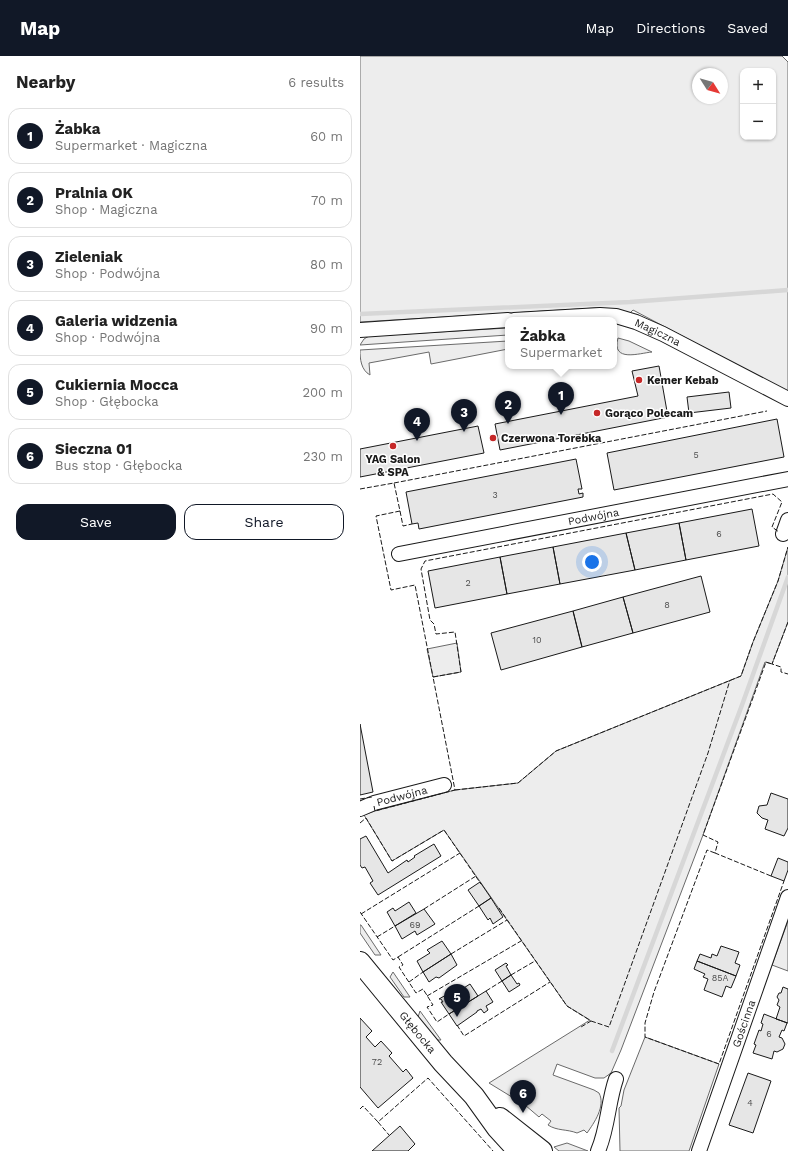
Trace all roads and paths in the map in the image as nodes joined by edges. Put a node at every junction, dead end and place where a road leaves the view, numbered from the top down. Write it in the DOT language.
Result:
graph roads {
  1 [pos="566,317"];
  2 [pos="505,320"];
  3 [pos="360,330"];
  4 [pos="788,399"];
  5 [pos="788,479"];
  6 [pos="788,520"];
  7 [pos="783,534"];
  8 [pos="399,554"];
  9 [pos="444,784"];
  10 [pos="360,809"];
  11 [pos="788,897"];
  12 [pos="361,961"];
  13 [pos="616,1079"];
  14 [pos="474,1096"];
  15 [pos="518,1151"];
  16 [pos="542,1151"];
  17 [pos="598,1151"];
  18 [pos="699,1151"];
  1 -- 4 [label="street, Magiczna"];
  2 -- 3 [label="street"];
  5 -- 8 [label="street, Podwójna"];
  6 -- 7 [label="street"];
  9 -- 10 [label="street, Podwójna"];
  11 -- 18 [label="street, Gościnna"];
  12 -- 14 [label="street, Głębocka"];
  13 -- 17 [label="street"];
  14 -- 15 [label="street, Głębocka"];
  14 -- 16 [label="street, Głębocka"];
}
